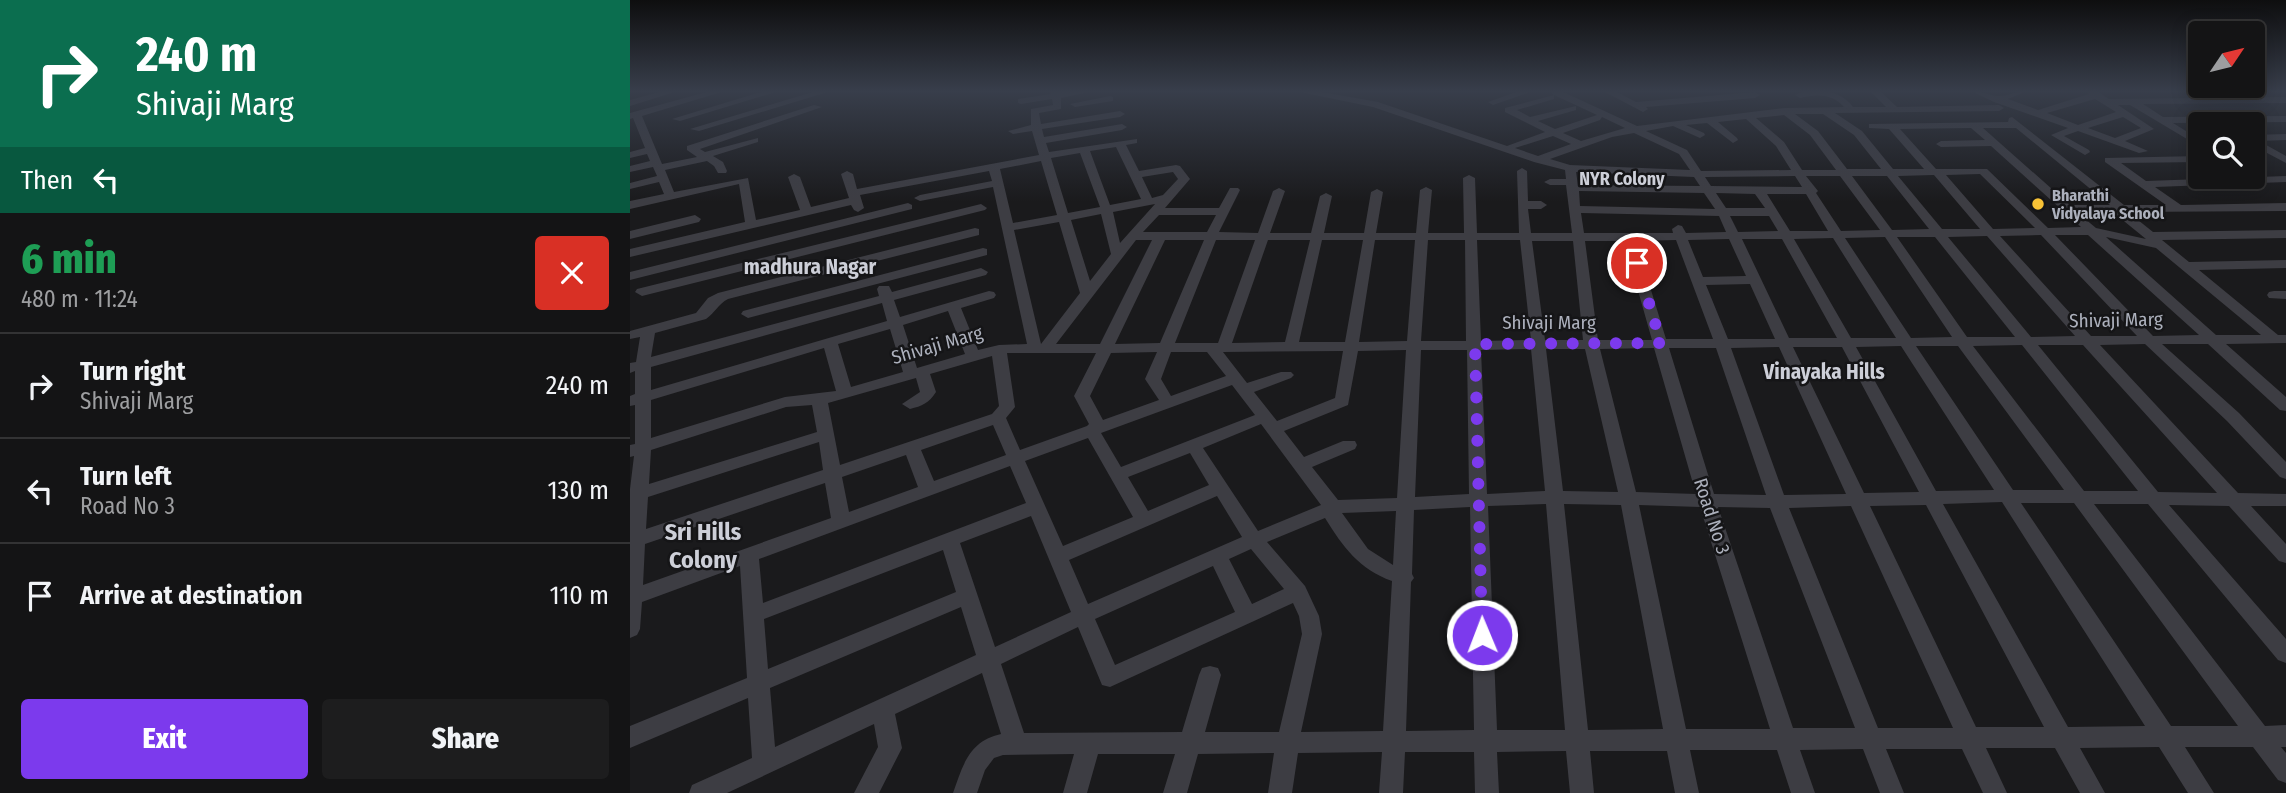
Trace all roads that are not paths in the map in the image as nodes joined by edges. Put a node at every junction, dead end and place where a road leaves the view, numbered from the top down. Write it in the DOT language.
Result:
graph roads {
  1 [pos="641,128"];
  2 [pos="697,128"];
  3 [pos="750,128"];
  4 [pos="1030,128"];
  5 [pos="1036,128"];
  6 [pos="1116,128"];
  7 [pos="1445,128"];
  8 [pos="1547,128"];
  9 [pos="1567,128"];
  10 [pos="1631,128"];
  11 [pos="1685,128"];
  12 [pos="1719,128"];
  13 [pos="1761,128"];
  14 [pos="1808,128"];
  15 [pos="1851,128"];
  16 [pos="1894,128"];
  17 [pos="1977,128"];
  18 [pos="2023,128"];
  19 [pos="2074,128"];
  20 [pos="2080,128"];
  21 [pos="2147,128"];
  22 [pos="643,131"];
  23 [pos="1013,131"];
  24 [pos="737,132"];
  25 [pos="1555,132"];
  26 [pos="630,134"];
  27 [pos="1700,135"];
  28 [pos="2286,137"];
  29 [pos="2265,139"];
  30 [pos="1039,141"];
  31 [pos="1133,141"];
  32 [pos="1733,141"];
  33 [pos="2115,141"];
  34 [pos="1994,143"];
  35 [pos="699,144"];
  36 [pos="1120,144"];
  37 [pos="1941,144"];
  38 [pos="1581,145"];
  39 [pos="1511,146"];
  40 [pos="2265,148"];
  41 [pos="1084,149"];
  42 [pos="651,150"];
  43 [pos="2143,150"];
  44 [pos="2052,153"];
  45 [pos="630,155"];
  46 [pos="704,157"];
  47 [pos="1044,157"];
  48 [pos="1631,158"];
  49 [pos="2265,158"];
  50 [pos="2283,158"];
  51 [pos="2188,159"];
  52 [pos="1538,160"];
  53 [pos="994,167"];
  54 [pos="1570,168"];
  55 [pos="630,169"];
  56 [pos="659,170"];
  57 [pos="722,171"];
  58 [pos="1522,171"];
  59 [pos="1842,171"];
  60 [pos="1637,172"];
  61 [pos="1798,172"];
  62 [pos="1891,172"];
  63 [pos="1935,172"];
  64 [pos="847,174"];
  65 [pos="1696,174"];
  66 [pos="1135,175"];
  67 [pos="794,177"];
  68 [pos="1469,178"];
  69 [pos="2286,179"];
  70 [pos="1550,182"];
  71 [pos="998,183"];
  72 [pos="2143,184"];
  73 [pos="1571,185"];
  74 [pos="630,186"];
  75 [pos="695,190"];
  76 [pos="1234,190"];
  77 [pos="1426,190"];
  78 [pos="1708,190"];
  79 [pos="1279,191"];
  80 [pos="1759,191"];
  81 [pos="1812,191"];
  82 [pos="952,192"];
  83 [pos="1377,192"];
  84 [pos="670,195"];
  85 [pos="1326,196"];
  86 [pos="855,197"];
  87 [pos="920,198"];
  88 [pos="630,205"];
  89 [pos="1522,205"];
  90 [pos="1541,205"];
  91 [pos="1152,206"];
  92 [pos="908,207"];
  93 [pos="981,208"];
  94 [pos="2178,208"];
  95 [pos="1106,209"];
  96 [pos="1574,209"];
  97 [pos="2068,209"];
  98 [pos="2119,209"];
  99 [pos="2284,209"];
  100 [pos="807,212"];
  101 [pos="1222,212"];
  102 [pos="1773,212"];
  103 [pos="1722,213"];
  104 [pos="954,214"];
  105 [pos="1065,216"];
  106 [pos="779,218"];
  107 [pos="862,218"];
  108 [pos="695,219"];
  109 [pos="751,225"];
  110 [pos="1008,228"];
  111 [pos="2091,231"];
  112 [pos="975,232"];
  113 [pos="1678,232"];
  114 [pos="1940,233"];
  115 [pos="2047,233"];
  116 [pos="1889,234"];
  117 [pos="1992,234"];
  118 [pos="2269,234"];
  119 [pos="2286,234"];
  120 [pos="630,235"];
  121 [pos="1786,235"];
  122 [pos="1838,235"];
  123 [pos="867,236"];
  124 [pos="1133,236"];
  125 [pos="1315,236"];
  126 [pos="1731,236"];
  127 [pos="782,237"];
  128 [pos="1160,237"];
  129 [pos="1210,237"];
  130 [pos="1264,237"];
  131 [pos="1368,237"];
  132 [pos="1420,237"];
  133 [pos="1472,237"];
  134 [pos="1527,237"];
  135 [pos="1578,237"];
  136 [pos="1629,237"];
  137 [pos="692,239"];
  138 [pos="2155,240"];
  139 [pos="2286,247"];
  140 [pos="983,252"];
  141 [pos="630,253"];
  142 [pos="1117,254"];
  143 [pos="784,256"];
  144 [pos="872,258"];
  145 [pos="692,261"];
  146 [pos="2286,264"];
  147 [pos="2187,266"];
  148 [pos="981,272"];
  149 [pos="630,275"];
  150 [pos="881,279"];
  151 [pos="1753,280"];
  152 [pos="1698,281"];
  153 [pos="642,292"];
  154 [pos="1087,293"];
  155 [pos="989,295"];
  156 [pos="887,298"];
  157 [pos="953,306"];
  158 [pos="748,314"];
  159 [pos="895,323"];
  160 [pos="648,330"];
  161 [pos="630,335"];
  162 [pos="2213,340"];
  163 [pos="2091,341"];
  164 [pos="2150,341"];
  165 [pos="830,342"];
  166 [pos="1591,342"];
  167 [pos="2030,342"];
  168 [pos="1536,343"];
  169 [pos="1661,343"];
  170 [pos="1722,343"];
  171 [pos="1784,343"];
  172 [pos="1849,343"];
  173 [pos="1909,343"];
  174 [pos="2282,343"];
  175 [pos="1475,344"];
  176 [pos="1964,344"];
  177 [pos="1412,345"];
  178 [pos="1291,347"];
  179 [pos="1352,347"];
  180 [pos="1105,348"];
  181 [pos="1165,348"];
  182 [pos="1218,348"];
  183 [pos="999,349"];
  184 [pos="1040,349"];
  185 [pos="973,355"];
  186 [pos="637,366"];
  187 [pos="916,373"];
  188 [pos="1286,375"];
  189 [pos="1240,384"];
  190 [pos="845,394"];
  191 [pos="637,399"];
  192 [pos="819,399"];
  193 [pos="1168,403"];
  194 [pos="910,404"];
  195 [pos="2286,406"];
  196 [pos="998,418"];
  197 [pos="1269,423"];
  198 [pos="1092,431"];
  199 [pos="824,435"];
  200 [pos="1193,445"];
  201 [pos="1349,445"];
  202 [pos="637,448"];
  203 [pos="912,448"];
  204 [pos="1015,457"];
  205 [pos="1302,466"];
  206 [pos="2286,473"];
  207 [pos="832,475"];
  208 [pos="1117,475"];
  209 [pos="1219,488"];
  210 [pos="928,489"];
  211 [pos="635,494"];
  212 [pos="2006,496"];
  213 [pos="2081,496"];
  214 [pos="1628,497"];
  215 [pos="1553,498"];
  216 [pos="1706,498"];
  217 [pos="1856,498"];
  218 [pos="1929,498"];
  219 [pos="2232,498"];
  220 [pos="2154,499"];
  221 [pos="2286,500"];
  222 [pos="1480,501"];
  223 [pos="1777,502"];
  224 [pos="1406,503"];
  225 [pos="1037,506"];
  226 [pos="1333,507"];
  227 [pos="841,520"];
  228 [pos="1144,520"];
  229 [pos="950,539"];
  230 [pos="1253,539"];
  231 [pos="633,541"];
  232 [pos="749,554"];
  233 [pos="1217,555"];
  234 [pos="1058,556"];
  235 [pos="2286,556"];
  236 [pos="1404,578"];
  237 [pos="1298,592"];
  238 [pos="969,595"];
  239 [pos="630,597"];
  240 [pos="753,615"];
  241 [pos="1247,615"];
  242 [pos="1084,616"];
  243 [pos="630,629"];
  244 [pos="2286,653"];
  245 [pos="990,657"];
  246 [pos="1210,675"];
  247 [pos="759,684"];
  248 [pos="882,707"];
  249 [pos="2286,736"];
  250 [pos="630,737"];
  251 [pos="2168,737"];
  252 [pos="2258,737"];
  253 [pos="2061,738"];
  254 [pos="1872,739"];
  255 [pos="1969,739"];
  256 [pos="1786,740"];
  257 [pos="1576,741"];
  258 [pos="1677,741"];
  259 [pos="1484,742"];
  260 [pos="1188,743"];
  261 [pos="1394,743"];
  262 [pos="1016,744"];
  263 [pos="1088,744"];
  264 [pos="1287,745"];
  265 [pos="764,762"];
  266 [pos="2286,772"];
  267 [pos="701,793"];
  268 [pos="866,793"];
  269 [pos="965,793"];
  270 [pos="1075,793"];
  271 [pos="1175,793"];
  272 [pos="1280,793"];
  273 [pos="1391,793"];
  274 [pos="1487,793"];
  275 [pos="1581,793"];
  276 [pos="1687,793"];
  277 [pos="1803,793"];
  278 [pos="1892,793"];
  279 [pos="1995,793"];
  280 [pos="2093,793"];
  281 [pos="2202,793"];
  1 -- 22 [label="street"];
  2 -- 35 [label="street"];
  3 -- 24 [label="street"];
  4 -- 23 [label="street"];
  5 -- 30 [label="street"];
  6 -- 30 [label="street"];
  7 -- 52 [label="street"];
  8 -- 25 [label="street"];
  9 -- 25 [label="street"];
  10 -- 38 [label="street"];
  10 -- 65 [label="street"];
  11 -- 27 [label="street"];
  12 -- 32 [label="street"];
  13 -- 61 [label="street"];
  14 -- 59 [label="street"];
  15 -- 62 [label="street"];
  16 -- 63 [label="street"];
  17 -- 34 [label="street"];
  18 -- 44 [label="street, Shivaji Marg"];
  19 -- 44 [label="street"];
  20 -- 33 [label="street"];
  21 -- 33 [label="street"];
  22 -- 26 [label="street"];
  22 -- 42 [label="street"];
  24 -- 35 [label="street"];
  24 -- 46 [label="street"];
  25 -- 38 [label="street"];
  25 -- 39 [label="street"];
  28 -- 29 [label="street"];
  30 -- 47 [label="street"];
  31 -- 36 [label="street"];
  33 -- 43 [label="street"];
  34 -- 37 [label="street"];
  34 -- 97 [label="street"];
  35 -- 46 [label="street"];
  36 -- 41 [label="street"];
  36 -- 66 [label="street"];
  38 -- 52 [label="street"];
  40 -- 50 [label="street"];
  41 -- 47 [label="street"];
  41 -- 95 [label="street"];
  42 -- 45 [label="street"];
  42 -- 56 [label="street"];
  44 -- 98 [label="street, Shivaji Marg"];
  46 -- 56 [label="street"];
  46 -- 57 [label="street"];
  47 -- 53 [label="street"];
  47 -- 105 [label="street"];
  48 -- 60 [label="street"];
  49 -- 50 [label="street"];
  51 -- 72 [label="street"];
  52 -- 54 [label="street"];
  53 -- 71 [label="street"];
  53 -- 86 [label="street"];
  54 -- 60 [label="street"];
  54 -- 73 [label="street"];
  55 -- 56 [label="street"];
  56 -- 74 [label="street"];
  56 -- 84 [label="street"];
  58 -- 89 [label="street"];
  59 -- 61 [label="street"];
  59 -- 62 [label="street"];
  59 -- 116 [label="street"];
  60 -- 65 [label="street"];
  61 -- 65 [label="street"];
  61 -- 81 [label="street"];
  62 -- 63 [label="street"];
  62 -- 114 [label="street"];
  63 -- 115 [label="street"];
  63 -- 117 [label="street"];
  64 -- 86 [label="street"];
  65 -- 78 [label="street"];
  66 -- 91 [label="street"];
  66 -- 91 [label="street"];
  67 -- 100 [label="street"];
  68 -- 133 [label="street"];
  69 -- 72 [label="street"];
  70 -- 73 [label="street"];
  71 -- 82 [label="street"];
  71 -- 110 [label="street"];
  72 -- 94 [label="street"];
  73 -- 78 [label="street"];
  73 -- 96 [label="street"];
  75 -- 84 [label="street"];
  75 -- 108 [label="street"];
  75 -- 109 [label="street"];
  76 -- 101 [label="street"];
  77 -- 132 [label="street"];
  78 -- 80 [label="street"];
  78 -- 103 [label="street"];
  79 -- 130 [label="street"];
  80 -- 81 [label="street"];
  80 -- 102 [label="street"];
  81 -- 122 [label="street"];
  82 -- 87 [label="street"];
  82 -- 104 [label="street"];
  83 -- 131 [label="street"];
  84 -- 88 [label="street"];
  85 -- 125 [label="street"];
  86 -- 100 [label="street"];
  86 -- 107 [label="street"];
  89 -- 90 [label="street"];
  89 -- 134 [label="street"];
  91 -- 95 [label="street"];
  91 -- 101 [label="street"];
  91 -- 124 [label="street"];
  92 -- 107 [label="street"];
  93 -- 104 [label="street"];
  94 -- 98 [label="street"];
  94 -- 99 [label="street"];
  95 -- 105 [label="street"];
  95 -- 142 [label="street"];
  96 -- 103 [label="street"];
  96 -- 135 [label="street"];
  97 -- 98 [label="street"];
  97 -- 111 [label="street"];
  98 -- 138 [label="street, Shivaji Marg"];
  100 -- 106 [label="street"];
  101 -- 129 [label="street"];
  102 -- 103 [label="street"];
  102 -- 121 [label="street"];
  103 -- 126 [label="street"];
  104 -- 123 [label="street"];
  105 -- 110 [label="street"];
  105 -- 154 [label="street"];
  106 -- 109 [label="street"];
  106 -- 127 [label="street"];
  107 -- 123 [label="street"];
  107 -- 127 [label="street"];
  108 -- 120 [label="street"];
  108 -- 137 [label="street"];
  109 -- 137 [label="street"];
  110 -- 184 [label="street"];
  111 -- 115 [label="street"];
  111 -- 138 [label="street"];
  111 -- 162 [label="street"];
  112 -- 144 [label="street"];
  113 -- 126 [label="street"];
  113 -- 136 [label="street"];
  113 -- 152 [label="street"];
  114 -- 116 [label="street"];
  114 -- 117 [label="street"];
  114 -- 167 [label="street"];
  115 -- 117 [label="street"];
  115 -- 164 [label="street"];
  116 -- 122 [label="street"];
  116 -- 176 [label="street"];
  117 -- 163 [label="street"];
  118 -- 119 [label="street"];
  118 -- 138 [label="street"];
  118 -- 139 [label="street"];
  121 -- 122 [label="street"];
  121 -- 126 [label="street"];
  121 -- 172 [label="street"];
  122 -- 173 [label="street"];
  123 -- 143 [label="street"];
  123 -- 144 [label="street"];
  124 -- 128 [label="street"];
  124 -- 142 [label="street"];
  125 -- 130 [label="street"];
  125 -- 131 [label="street"];
  125 -- 178 [label="street"];
  126 -- 151 [label="street"];
  127 -- 143 [label="street"];
  127 -- 145 [label="street"];
  128 -- 129 [label="street"];
  128 -- 180 [label="street"];
  129 -- 130 [label="street"];
  129 -- 181 [label="street"];
  130 -- 182 [label="street"];
  131 -- 132 [label="street"];
  131 -- 179 [label="street"];
  132 -- 133 [label="street"];
  132 -- 177 [label="street"];
  133 -- 134 [label="street"];
  133 -- 175 [label="street"];
  134 -- 135 [label="street"];
  134 -- 168 [label="street"];
  135 -- 136 [label="street"];
  135 -- 166 [label="street"];
  136 -- 169 [label="street, Road No 3"];
  137 -- 141 [label="street"];
  137 -- 145 [label="street"];
  138 -- 147 [label="street, Shivaji Marg"];
  140 -- 150 [label="street"];
  142 -- 154 [label="street"];
  143 -- 153 [label="street"];
  144 -- 150 [label="street"];
  144 -- 160 [label="street"];
  145 -- 149 [label="street"];
  146 -- 147 [label="street"];
  147 -- 174 [label="street, Shivaji Marg"];
  148 -- 156 [label="street"];
  150 -- 156 [label="street"];
  150 -- 158 [label="street"];
  151 -- 152 [label="street"];
  151 -- 171 [label="street"];
  152 -- 170 [label="street"];
  154 -- 184 [label="street"];
  155 -- 157 [label="street"];
  156 -- 159 [label="street"];
  156 -- 186 [label="street"];
  157 -- 159 [label="street"];
  157 -- 185 [label="street"];
  159 -- 165 [label="street"];
  159 -- 187 [label="street"];
  160 -- 161 [label="street"];
  160 -- 186 [label="street"];
  162 -- 164 [label="street, Shivaji Marg"];
  162 -- 174 [label="street, Shivaji Marg"];
  162 -- 195 [label="street"];
  163 -- 164 [label="street, Shivaji Marg"];
  163 -- 167 [label="street, Shivaji Marg"];
  163 -- 219 [label="street"];
  164 -- 206 [label="street"];
  165 -- 190 [label="street"];
  165 -- 191 [label="street"];
  166 -- 168 [label="street, Shivaji Marg"];
  166 -- 169 [label="street, Shivaji Marg"];
  166 -- 214 [label="street"];
  167 -- 176 [label="street, Shivaji Marg"];
  167 -- 220 [label="street"];
  168 -- 175 [label="street, Shivaji Marg"];
  168 -- 215 [label="street"];
  169 -- 170 [label="street, Shivaji Marg"];
  169 -- 216 [label="street, Road No 3"];
  170 -- 171 [label="street, Shivaji Marg"];
  170 -- 223 [label="street"];
  171 -- 172 [label="street, Shivaji Marg"];
  171 -- 217 [label="street"];
  172 -- 173 [label="street, Shivaji Marg"];
  172 -- 218 [label="street"];
  173 -- 176 [label="street, Shivaji Marg"];
  173 -- 212 [label="street"];
  175 -- 177 [label="street, Shivaji Marg"];
  175 -- 222 [label="street"];
  176 -- 213 [label="street"];
  177 -- 179 [label="street, Shivaji Marg"];
  177 -- 224 [label="street"];
  178 -- 179 [label="street, Shivaji Marg"];
  178 -- 182 [label="street, Shivaji Marg"];
  179 -- 197 [label="street"];
  180 -- 181 [label="street, Shivaji Marg"];
  180 -- 184 [label="street, Shivaji Marg"];
  180 -- 198 [label="street"];
  181 -- 182 [label="street, Shivaji Marg"];
  181 -- 193 [label="street"];
  182 -- 189 [label="street"];
  183 -- 184 [label="street, Shivaji Marg"];
  183 -- 185 [label="street, Shivaji Marg"];
  183 -- 196 [label="street"];
  185 -- 187 [label="street, Shivaji Marg"];
  186 -- 191 [label="street"];
  187 -- 190 [label="street, Shivaji Marg"];
  187 -- 194 [label="street"];
  188 -- 189 [label="street"];
  189 -- 193 [label="street"];
  189 -- 197 [label="street"];
  190 -- 192 [label="street, Shivaji Marg"];
  191 -- 202 [label="street"];
  192 -- 199 [label="street"];
  192 -- 202 [label="street, Shivaji Marg"];
  193 -- 198 [label="street"];
  196 -- 203 [label="street"];
  196 -- 204 [label="street"];
  197 -- 200 [label="street"];
  197 -- 205 [label="street"];
  198 -- 204 [label="street"];
  198 -- 208 [label="street"];
  199 -- 207 [label="street"];
  199 -- 211 [label="street"];
  200 -- 208 [label="street"];
  200 -- 209 [label="street"];
  201 -- 205 [label="street"];
  202 -- 211 [label="street"];
  203 -- 207 [label="street"];
  203 -- 210 [label="street"];
  204 -- 210 [label="street"];
  204 -- 225 [label="street"];
  205 -- 226 [label="street"];
  207 -- 227 [label="street"];
  207 -- 231 [label="street"];
  208 -- 228 [label="street"];
  209 -- 228 [label="street"];
  209 -- 230 [label="street"];
  210 -- 227 [label="street"];
  211 -- 231 [label="street"];
  212 -- 213 [label="street"];
  212 -- 218 [label="street"];
  212 -- 251 [label="street"];
  213 -- 220 [label="street"];
  213 -- 252 [label="street"];
  214 -- 215 [label="street"];
  214 -- 216 [label="street"];
  214 -- 258 [label="street"];
  215 -- 222 [label="street"];
  215 -- 257 [label="street"];
  216 -- 223 [label="street"];
  216 -- 256 [label="street, Road No 3"];
  217 -- 218 [label="street"];
  217 -- 223 [label="street"];
  217 -- 255 [label="street"];
  218 -- 253 [label="street"];
  219 -- 220 [label="street"];
  219 -- 221 [label="street"];
  219 -- 235 [label="street"];
  220 -- 244 [label="street"];
  222 -- 224 [label="street"];
  222 -- 259 [label="street"];
  223 -- 254 [label="street"];
  224 -- 226 [label="street"];
  224 -- 236 [label="street"];
  225 -- 229 [label="street"];
  225 -- 234 [label="street"];
  226 -- 230 [label="street"];
  226 -- 236 [label="street"];
  227 -- 232 [label="street"];
  228 -- 234 [label="street"];
  229 -- 238 [label="street"];
  229 -- 240 [label="street"];
  230 -- 233 [label="street"];
  230 -- 237 [label="street"];
  231 -- 239 [label="street"];
  232 -- 239 [label="street"];
  232 -- 240 [label="street"];
  233 -- 241 [label="street"];
  233 -- 242 [label="street"];
  234 -- 242 [label="street"];
  236 -- 261 [label="street"];
  237 -- 241 [label="street"];
  237 -- 264 [label="street"];
  238 -- 245 [label="street"];
  238 -- 247 [label="street"];
  239 -- 243 [label="street"];
  240 -- 247 [label="street"];
  241 -- 242 [label="street"];
  242 -- 245 [label="street"];
  245 -- 248 [label="street"];
  245 -- 262 [label="street"];
  246 -- 260 [label="street"];
  247 -- 250 [label="street"];
  247 -- 265 [label="street"];
  248 -- 265 [label="street"];
  248 -- 268 [label="street"];
  249 -- 252 [label="street"];
  251 -- 252 [label="street"];
  251 -- 253 [label="street"];
  251 -- 281 [label="street"];
  252 -- 266 [label="street"];
  253 -- 255 [label="street"];
  253 -- 280 [label="street"];
  254 -- 255 [label="street"];
  254 -- 256 [label="street"];
  254 -- 278 [label="street"];
  255 -- 279 [label="street"];
  256 -- 258 [label="street"];
  256 -- 277 [label="street, Road No 3"];
  257 -- 258 [label="street"];
  257 -- 259 [label="street"];
  257 -- 275 [label="street"];
  258 -- 276 [label="street"];
  259 -- 261 [label="street"];
  259 -- 274 [label="street"];
  260 -- 263 [label="street"];
  260 -- 264 [label="street"];
  260 -- 271 [label="street"];
  261 -- 264 [label="street"];
  261 -- 273 [label="street"];
  262 -- 263 [label="street"];
  262 -- 269 [label="street"];
  263 -- 270 [label="street"];
  264 -- 272 [label="street"];
  265 -- 267 [label="street"];
}
